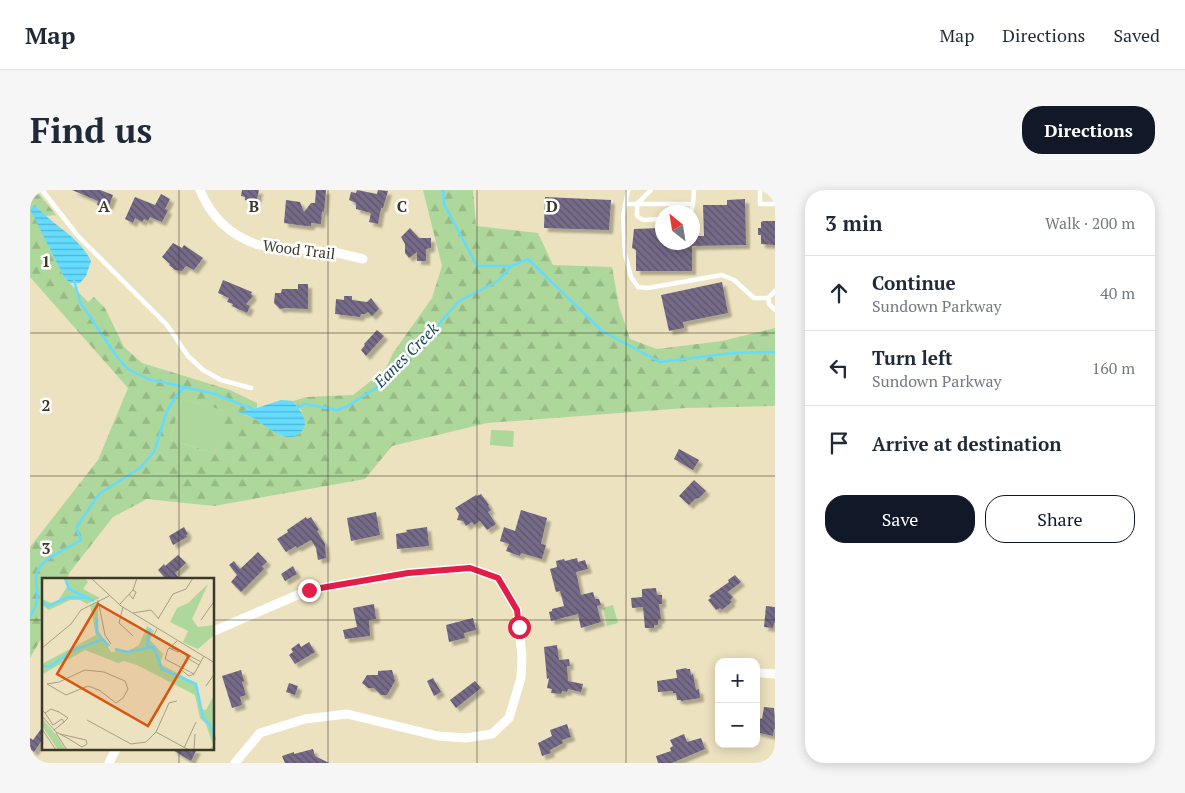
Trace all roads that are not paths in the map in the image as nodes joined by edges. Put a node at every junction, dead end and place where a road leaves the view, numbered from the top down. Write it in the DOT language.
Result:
graph roads {
  1 [pos="42,190"];
  2 [pos="200,190"];
  3 [pos="628,190"];
  4 [pos="651,190"];
  5 [pos="694,190"];
  6 [pos="760,190"];
  7 [pos="625,204"];
  8 [pos="637,204"];
  9 [pos="693,204"];
  10 [pos="775,204"];
  11 [pos="655,219"];
  12 [pos="363,259"];
  13 [pos="775,291"];
  14 [pos="768,298"];
  15 [pos="775,310"];
  16 [pos="251,388"];
  17 [pos="215,630"];
  18 [pos="761,673"];
  19 [pos="775,674"];
  20 [pos="116,750"];
  21 [pos="109,763"];
  22 [pos="235,763"];
  1 -- 16 [label="lane"];
  2 -- 12 [label="street, Wood Trail"];
  3 -- 7 [label="lane"];
  4 -- 8 [label="lane"];
  5 -- 9 [label="lane"];
  6 -- 10 [label="lane"];
  7 -- 8 [label="lane"];
  7 -- 14 [label="lane"];
  8 -- 9 [label="lane"];
  8 -- 11 [label="lane"];
  13 -- 14 [label="lane"];
  14 -- 15 [label="lane"];
  17 -- 22 [label="street"];
  18 -- 19 [label="street"];
  20 -- 21 [label="street"];
}
